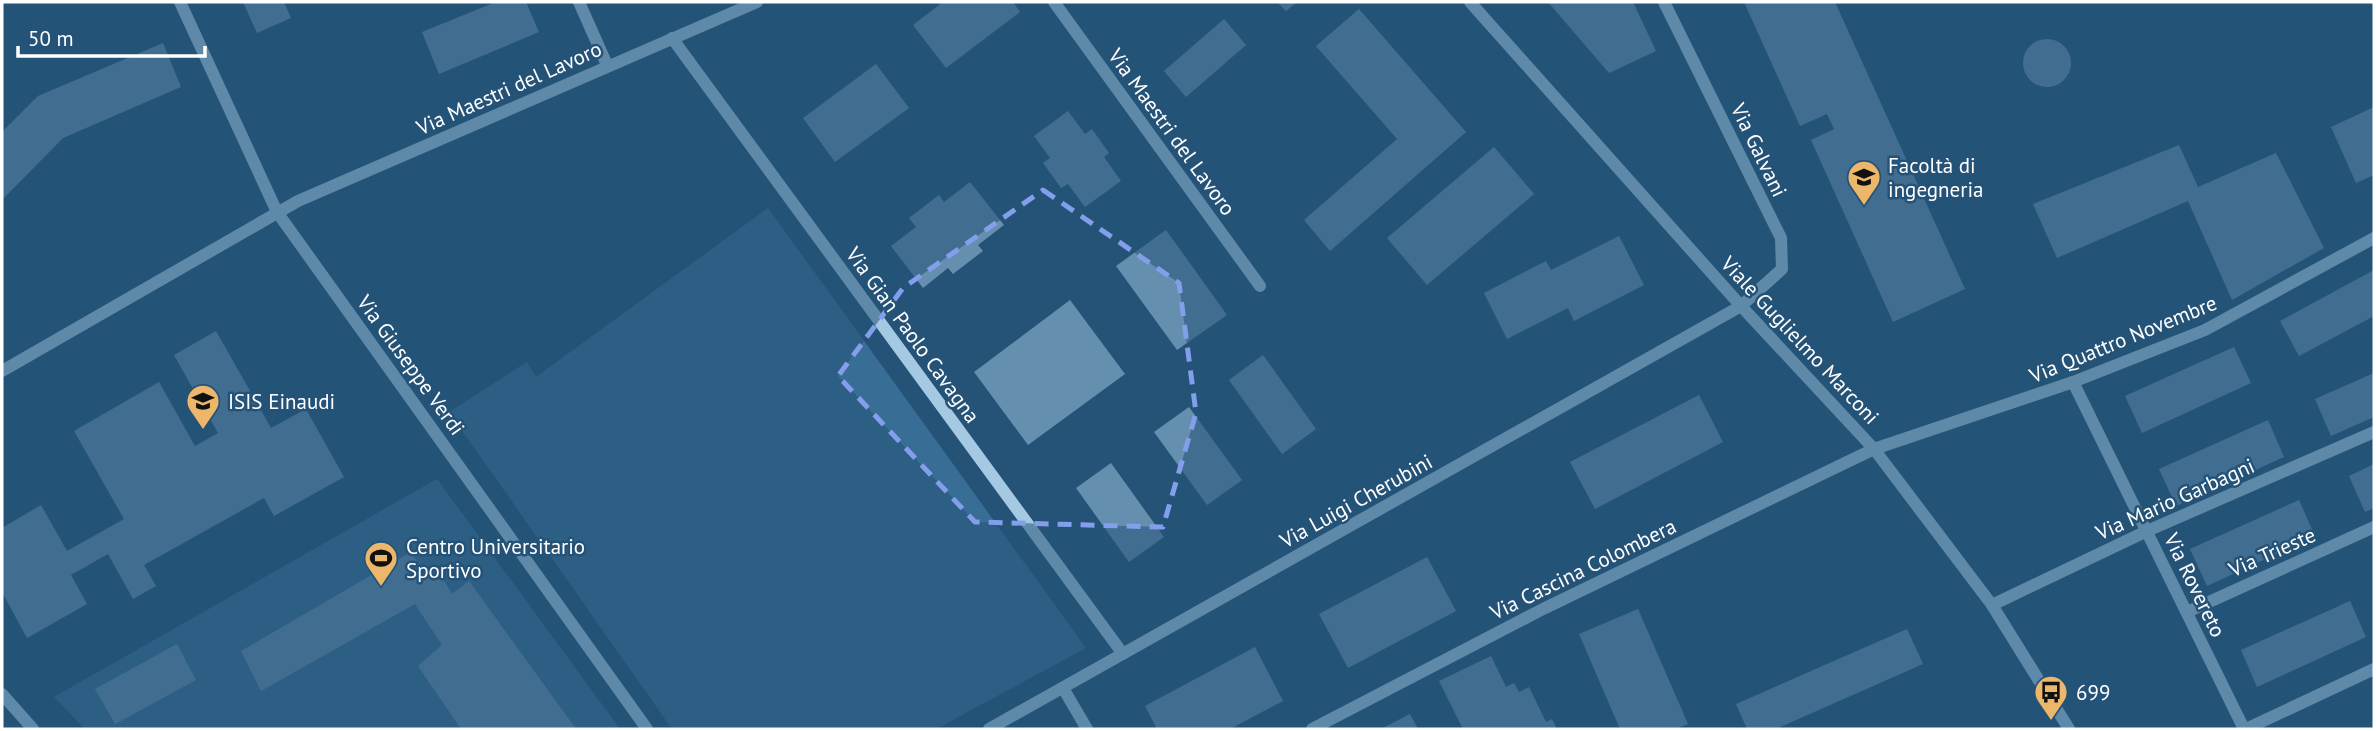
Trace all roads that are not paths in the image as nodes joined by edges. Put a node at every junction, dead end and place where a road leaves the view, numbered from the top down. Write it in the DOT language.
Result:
graph roads {
  1 [pos="180,2"];
  2 [pos="579,2"];
  3 [pos="757,2"];
  4 [pos="1054,2"];
  5 [pos="1470,2"];
  6 [pos="1664,2"];
  7 [pos="672,38"];
  8 [pos="607,65"];
  9 [pos="278,212"];
  10 [pos="2374,238"];
  11 [pos="1260,286"];
  12 [pos="1741,306"];
  13 [pos="2,371"];
  14 [pos="2073,382"];
  15 [pos="2374,432"];
  16 [pos="1874,449"];
  17 [pos="2374,527"];
  18 [pos="2147,531"];
  19 [pos="1992,605"];
  20 [pos="2186,612"];
  21 [pos="1123,654"];
  22 [pos="2374,669"];
  23 [pos="1063,688"];
  24 [pos="2,694"];
  25 [pos="33,729"];
  26 [pos="648,729"];
  27 [pos="989,729"];
  28 [pos="1087,729"];
  29 [pos="1312,729"];
  30 [pos="2069,729"];
  31 [pos="2245,729"];
  1 -- 9 [label="street, Via Giuseppe Verdi"];
  2 -- 8 [label="street"];
  3 -- 7 [label="street, Via Maestri del Lavoro"];
  4 -- 11 [label="street, Via Maestri del Lavoro"];
  5 -- 12 [label="street, Viale Guglielmo Marconi"];
  6 -- 12 [label="street, Via Galvani"];
  7 -- 8 [label="street, Via Maestri del Lavoro"];
  7 -- 21 [label="street, Via Gian Paolo Cavagna"];
  8 -- 9 [label="street, Via Maestri del Lavoro"];
  9 -- 13 [label="street, Via Maestri del Lavoro"];
  9 -- 26 [label="street, Via Giuseppe Verdi"];
  10 -- 14 [label="street, Via Quattro Novembre"];
  12 -- 16 [label="street, Viale Guglielmo Marconi"];
  12 -- 21 [label="street, Via Luigi Cherubini"];
  14 -- 16 [label="street, Via Quattro Novembre"];
  14 -- 18 [label="street, Via Rovereto"];
  15 -- 18 [label="street, Via Mario Garbagni"];
  16 -- 19 [label="street, Viale Guglielmo Marconi"];
  16 -- 29 [label="street, Via Cascina Colombera"];
  17 -- 20 [label="street, Via Trieste"];
  18 -- 19 [label="street, Via Mario Garbagni"];
  18 -- 20 [label="street, Via Rovereto"];
  19 -- 30 [label="street, Viale Guglielmo Marconi"];
  20 -- 31 [label="street, Via Rovereto"];
  21 -- 23 [label="street, Via Luigi Cherubini"];
  22 -- 31 [label="street"];
  23 -- 27 [label="street, Via Luigi Cherubini"];
  23 -- 28 [label="street"];
  24 -- 25 [label="street"];
}
